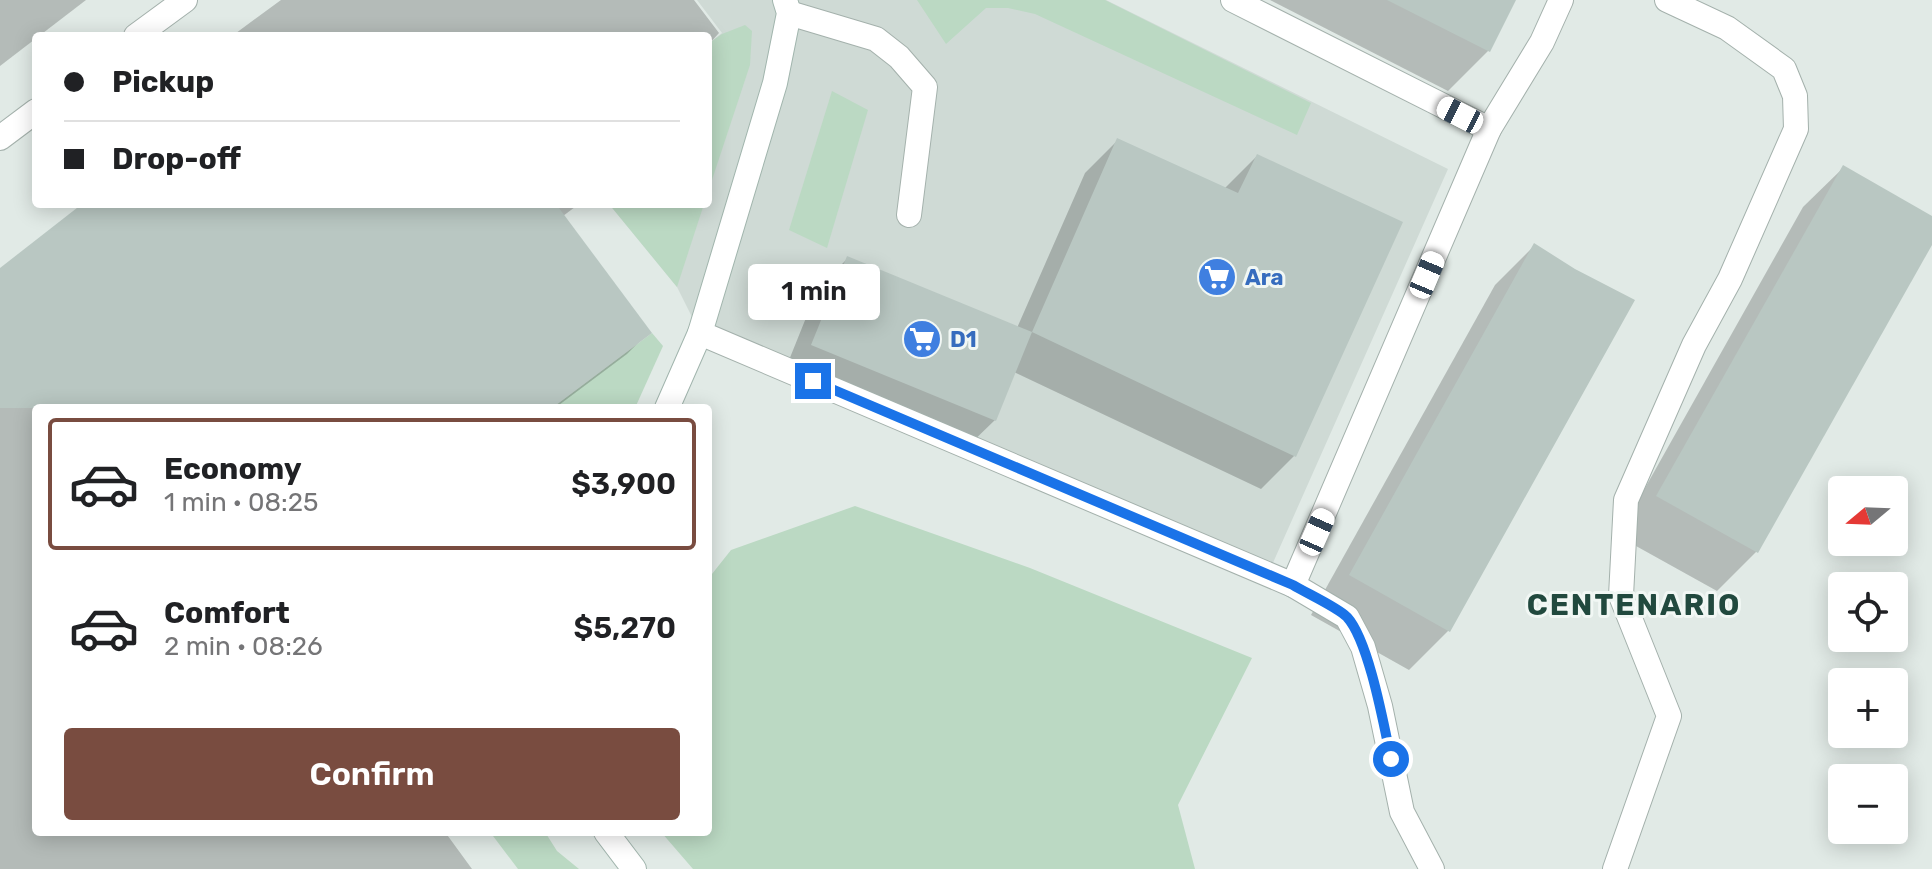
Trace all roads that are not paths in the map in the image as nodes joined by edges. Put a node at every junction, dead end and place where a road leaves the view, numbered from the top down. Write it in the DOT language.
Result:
graph roads {
  1 [pos="185,0"];
  2 [pos="1233,0"];
  3 [pos="1561,0"];
  4 [pos="1667,0"];
  5 [pos="787,7"];
  6 [pos="141,32"];
  7 [pos="32,114"];
  8 [pos="1489,129"];
  9 [pos="0,138"];
  10 [pos="909,215"];
  11 [pos="700,333"];
  12 [pos="669,404"];
  13 [pos="1293,585"];
  14 [pos="609,836"];
  15 [pos="634,869"];
  16 [pos="1432,869"];
  17 [pos="1615,869"];
  1 -- 6 [label="street"];
  2 -- 8 [label="street"];
  3 -- 8 [label="street"];
  4 -- 17 [label="street"];
  5 -- 10 [label="street"];
  5 -- 11 [label="street"];
  7 -- 9 [label="street"];
  8 -- 13 [label="street"];
  11 -- 12 [label="street"];
  11 -- 13 [label="street"];
  13 -- 16 [label="street"];
  14 -- 15 [label="street"];
}
